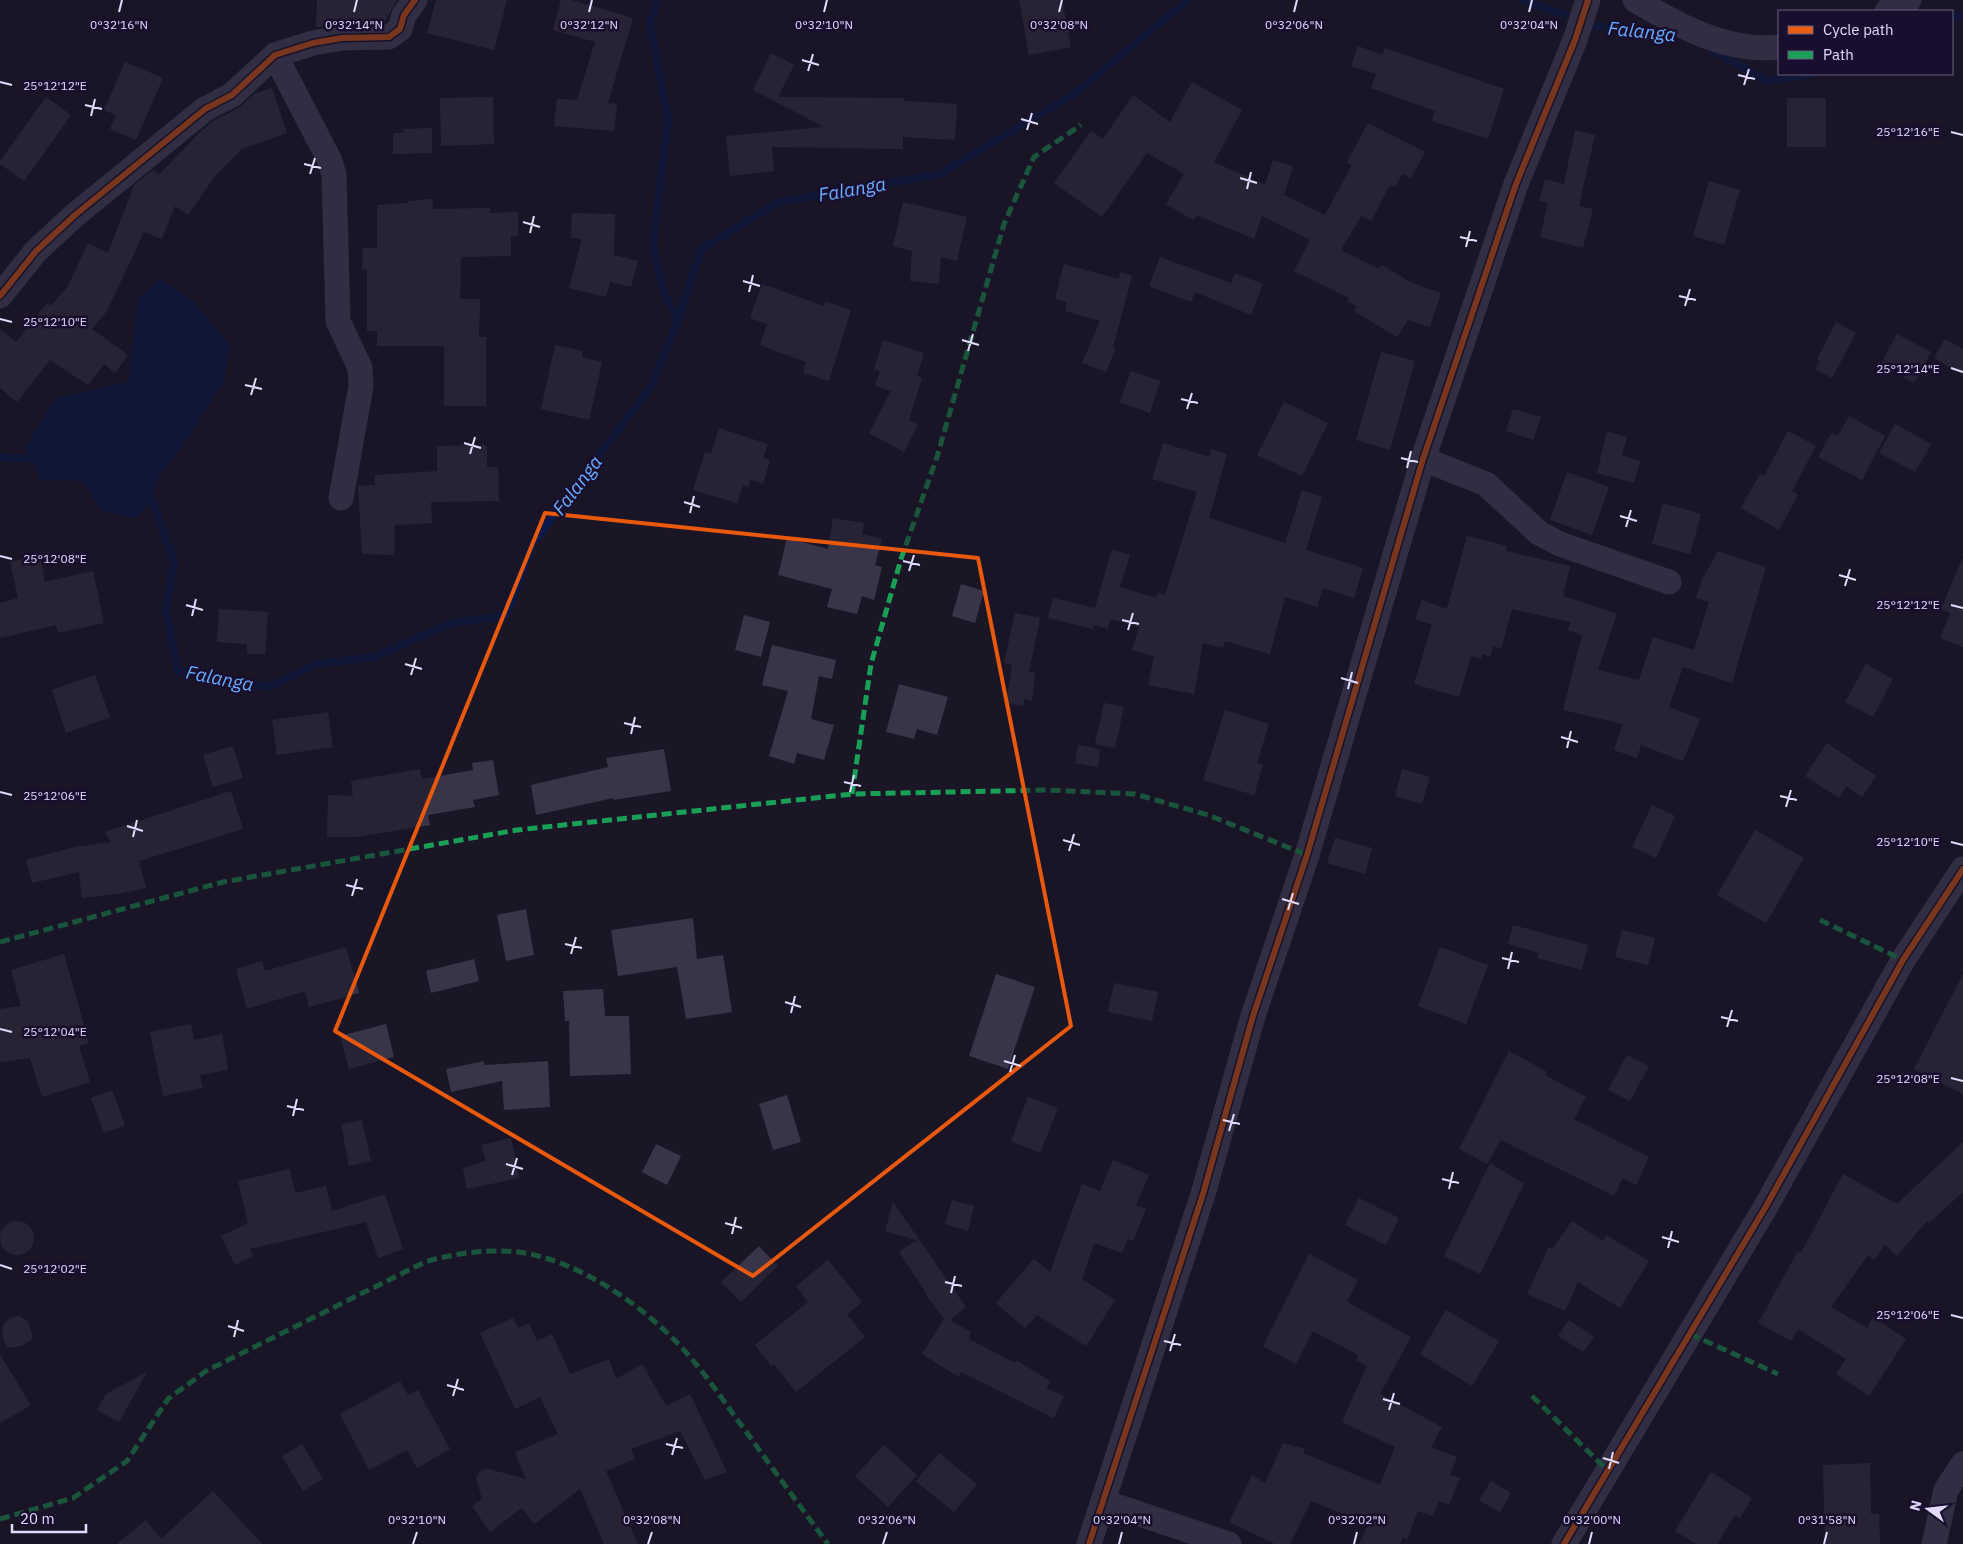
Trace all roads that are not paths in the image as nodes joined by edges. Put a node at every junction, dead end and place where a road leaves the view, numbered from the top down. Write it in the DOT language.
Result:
graph roads {
  1 [pos="415,0"];
  2 [pos="1588,0"];
  3 [pos="1635,0"];
  4 [pos="1909,0"];
  5 [pos="1894,10"];
  6 [pos="1778,48"];
  7 [pos="275,55"];
  8 [pos="0,296"];
  9 [pos="1423,459"];
  10 [pos="341,498"];
  11 [pos="1669,582"];
  12 [pos="1963,869"];
  13 [pos="1963,1464"];
  14 [pos="1104,1502"];
  15 [pos="1090,1544"];
  16 [pos="1229,1544"];
  17 [pos="1564,1544"];
  18 [pos="1934,1544"];
  1 -- 7 [label="street"];
  2 -- 9 [label="street"];
  3 -- 6 [label="street"];
  4 -- 5 [label="street"];
  7 -- 8 [label="street"];
  7 -- 10 [label="street"];
  9 -- 11 [label="street"];
  9 -- 14 [label="street"];
  12 -- 17 [label="street"];
  13 -- 18 [label="street"];
  14 -- 15 [label="street"];
  14 -- 16 [label="street"];
}
